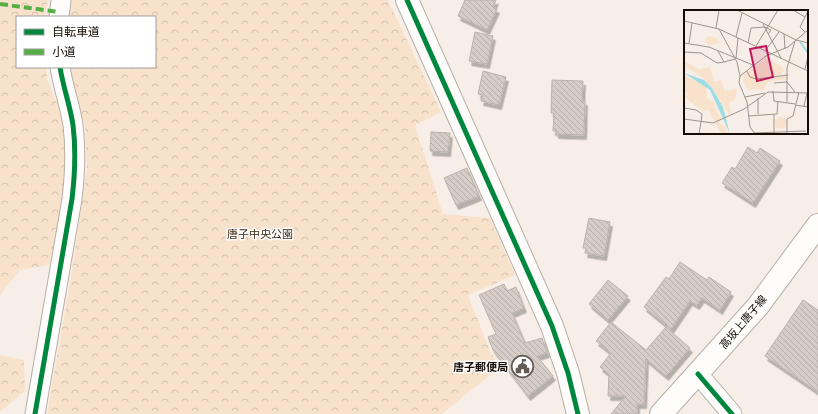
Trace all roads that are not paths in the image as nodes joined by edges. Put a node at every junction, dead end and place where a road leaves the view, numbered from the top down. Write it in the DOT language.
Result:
graph roads {
  1 [pos="61,0"];
  2 [pos="412,3"];
  3 [pos="59,16"];
  4 [pos="60,68"];
  5 [pos="818,225"];
  6 [pos="698,374"];
  7 [pos="35,414"];
  8 [pos="578,414"];
  9 [pos="661,414"];
  10 [pos="732,414"];
  1 -- 3 [label="street"];
  2 -- 8 [label="street"];
  4 -- 7 [label="street"];
  5 -- 6 [label="street, 高坂上唐子線"];
  6 -- 9 [label="street, 高坂上唐子線"];
  6 -- 10 [label="street"];
}
